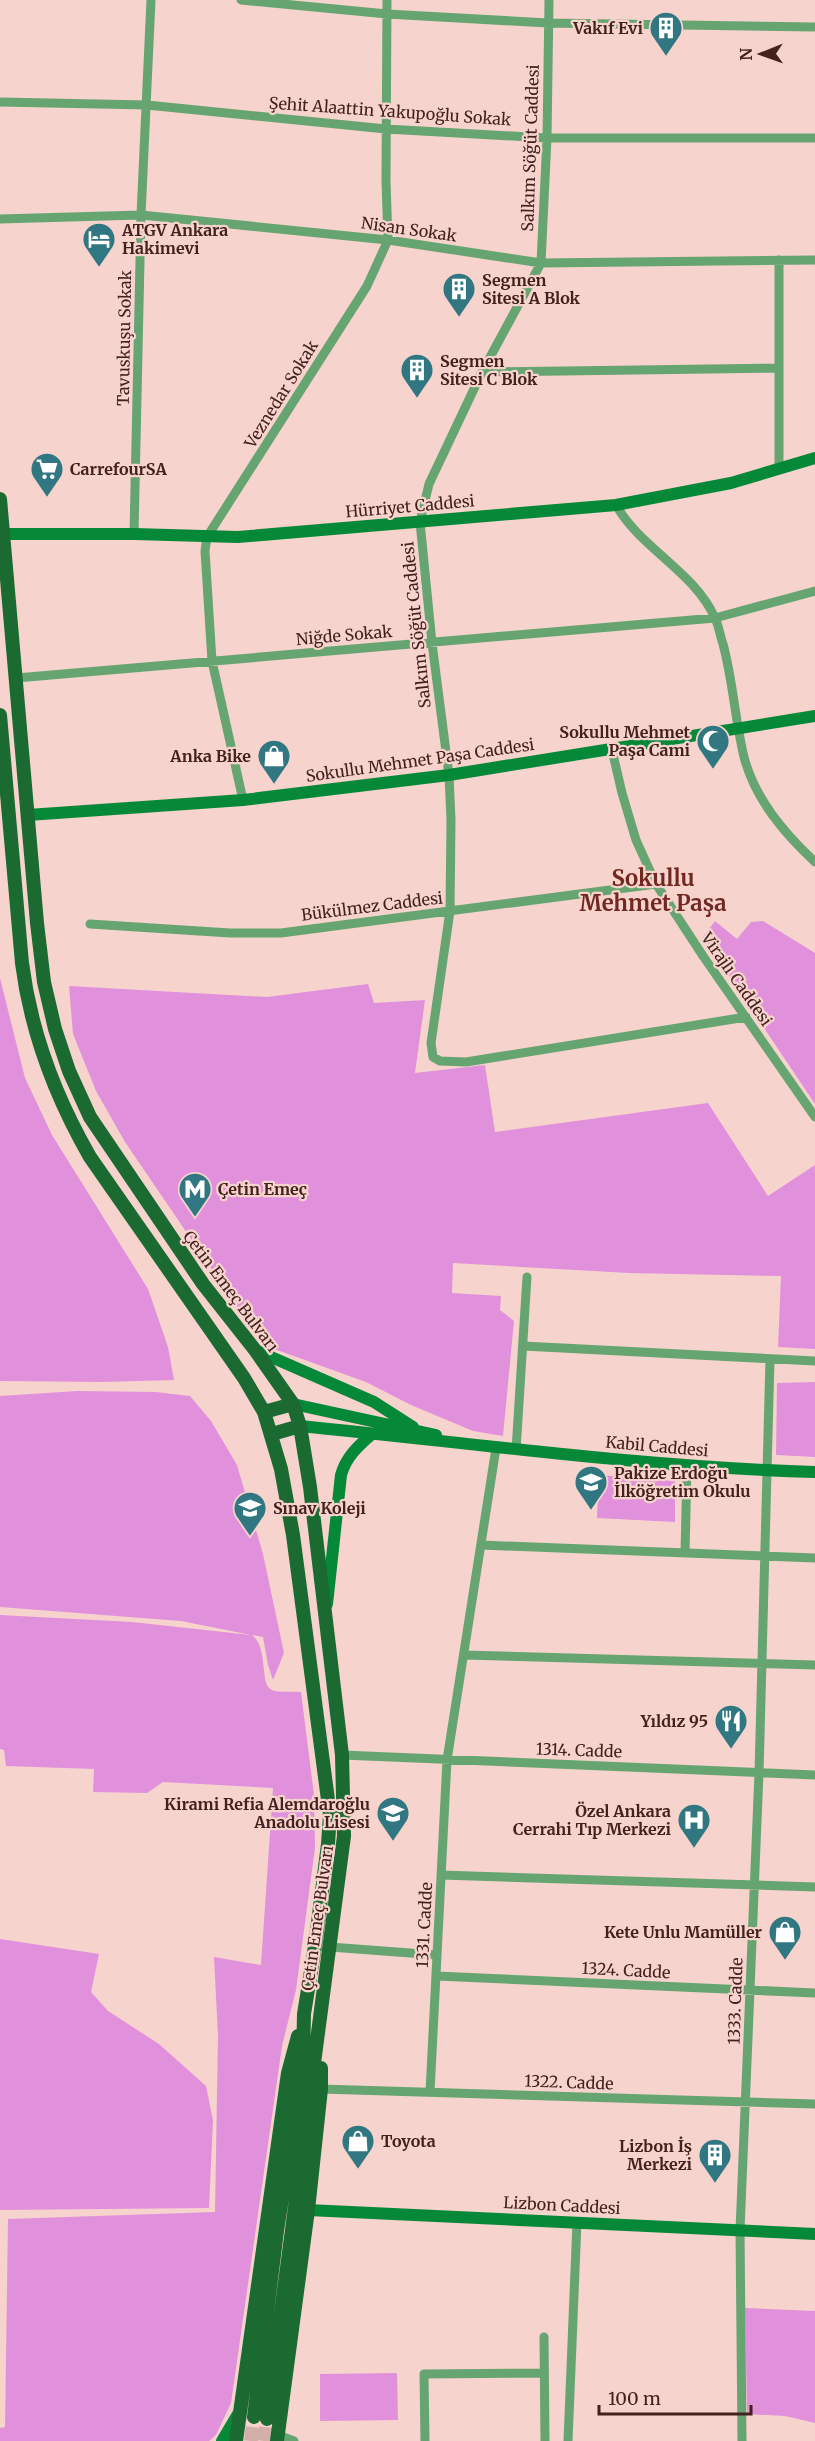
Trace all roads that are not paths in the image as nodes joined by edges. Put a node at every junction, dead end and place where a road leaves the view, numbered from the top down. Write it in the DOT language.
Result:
graph roads {
  1 [pos="151,0"];
  2 [pos="242,0"];
  3 [pos="387,0"];
  4 [pos="549,0"];
  5 [pos="387,14"];
  6 [pos="548,23"];
  7 [pos="815,27"];
  8 [pos="0,102"];
  9 [pos="147,105"];
  10 [pos="386,129"];
  11 [pos="547,138"];
  12 [pos="815,138"];
  13 [pos="141,215"];
  14 [pos="0,219"];
  15 [pos="388,240"];
  16 [pos="779,260"];
  17 [pos="815,260"];
  18 [pos="541,263"];
  19 [pos="779,368"];
  20 [pos="482,372"];
  21 [pos="815,458"];
  22 [pos="780,469"];
  23 [pos="0,499"];
  24 [pos="616,505"];
  25 [pos="420,522"];
  26 [pos="3,534"];
  27 [pos="134,534"];
  28 [pos="207,537"];
  29 [pos="815,591"];
  30 [pos="716,618"];
  31 [pos="432,643"];
  32 [pos="212,661"];
  33 [pos="16,678"];
  34 [pos="0,715"];
  35 [pos="815,716"];
  36 [pos="740,729"];
  37 [pos="612,750"];
  38 [pos="449,775"];
  39 [pos="243,800"];
  40 [pos="28,815"];
  41 [pos="9,816"];
  42 [pos="814,859"];
  43 [pos="656,884"];
  44 [pos="450,911"];
  45 [pos="90,924"];
  46 [pos="746,1017"];
  47 [pos="815,1117"];
  48 [pos="527,1277"];
  49 [pos="523,1346"];
  50 [pos="255,1350"];
  51 [pos="770,1359"];
  52 [pos="815,1361"];
  53 [pos="292,1404"];
  54 [pos="264,1412"];
  55 [pos="300,1426"];
  56 [pos="419,1431"];
  57 [pos="272,1434"];
  58 [pos="372,1434"];
  59 [pos="496,1448"];
  60 [pos="516,1450"];
  61 [pos="687,1466"];
  62 [pos="767,1471"];
  63 [pos="815,1472"];
  64 [pos="481,1545"];
  65 [pos="685,1553"];
  66 [pos="765,1557"];
  67 [pos="815,1558"];
  68 [pos="326,1623"];
  69 [pos="464,1655"];
  70 [pos="762,1664"];
  71 [pos="815,1665"];
  72 [pos="342,1755"];
  73 [pos="447,1760"];
  74 [pos="759,1773"];
  75 [pos="815,1775"];
  76 [pos="441,1875"];
  77 [pos="754,1886"];
  78 [pos="815,1887"];
  79 [pos="330,1947"];
  80 [pos="437,1955"];
  81 [pos="436,1976"];
  82 [pos="750,1991"];
  83 [pos="815,1993"];
  84 [pos="304,2014"];
  85 [pos="320,2015"];
  86 [pos="321,2089"];
  87 [pos="430,2092"];
  88 [pos="745,2102"];
  89 [pos="815,2104"];
  90 [pos="308,2210"];
  91 [pos="577,2222"];
  92 [pos="740,2230"];
  93 [pos="815,2234"];
  94 [pos="544,2337"];
  95 [pos="543,2373"];
  96 [pos="241,2408"];
  97 [pos="237,2434"];
  98 [pos="274,2439"];
  99 [pos="222,2441"];
  100 [pos="248,2441"];
  101 [pos="294,2441"];
  102 [pos="425,2441"];
  103 [pos="545,2441"];
  104 [pos="568,2441"];
  105 [pos="742,2441"];
  1 -- 9 [label="street, Tavuskuşu Sokak"];
  2 -- 5 [label="street"];
  3 -- 5 [label="street, Veznedar Sokak"];
  4 -- 6 [label="street, Salkım Söğüt Caddesi"];
  5 -- 6 [label="street"];
  5 -- 10 [label="street, Veznedar Sokak"];
  6 -- 7 [label="street"];
  6 -- 11 [label="street, Salkım Söğüt Caddesi"];
  8 -- 9 [label="street, Şehit Alaattin Yakupoğlu Sokak"];
  9 -- 10 [label="street, Şehit Alaattin Yakupoğlu Sokak"];
  9 -- 13 [label="street, Tavuskuşu Sokak"];
  10 -- 11 [label="street, Şehit Alaattin Yakupoğlu Sokak"];
  10 -- 15 [label="street, Veznedar Sokak"];
  11 -- 12 [label="street, Şehit Alaattin Yakupoğlu Sokak"];
  11 -- 18 [label="street, Salkım Söğüt Caddesi"];
  13 -- 14 [label="street, Nisan Sokak"];
  13 -- 15 [label="street, Nisan Sokak"];
  13 -- 27 [label="street, Tavuskuşu Sokak"];
  15 -- 18 [label="street, Nisan Sokak"];
  15 -- 28 [label="street, Veznedar Sokak"];
  16 -- 17 [label="street, Nisan Sokak"];
  16 -- 18 [label="street, Nisan Sokak"];
  16 -- 19 [label="street"];
  18 -- 20 [label="street, Salkım Söğüt Caddesi"];
  19 -- 20 [label="street"];
  19 -- 22 [label="street"];
  20 -- 25 [label="street, Salkım Söğüt Caddesi"];
  21 -- 22 [label="main road, Hürriyet Caddesi"];
  22 -- 24 [label="main road, Hürriyet Caddesi"];
  23 -- 26 [label="main road, Çetin Emeç Bulvarı"];
  24 -- 25 [label="main road, Hürriyet Caddesi"];
  24 -- 30 [label="street"];
  25 -- 28 [label="main road, Hürriyet Caddesi"];
  25 -- 31 [label="street, Salkım Söğüt Caddesi"];
  26 -- 27 [label="main road, Hürriyet Caddesi"];
  26 -- 33 [label="main road, Çetin Emeç Bulvarı"];
  27 -- 28 [label="main road, Hürriyet Caddesi"];
  28 -- 32 [label="street"];
  29 -- 30 [label="street, Niğde Sokak"];
  30 -- 31 [label="street, Niğde Sokak"];
  30 -- 36 [label="street"];
  31 -- 32 [label="street, Niğde Sokak"];
  31 -- 38 [label="street, Salkım Söğüt Caddesi"];
  32 -- 33 [label="street, Niğde Sokak"];
  32 -- 39 [label="street"];
  33 -- 40 [label="main road, Çetin Emeç Bulvarı"];
  34 -- 41 [label="main road, Çetin Emeç Bulvarı"];
  35 -- 36 [label="main road, Sokullu Mehmet Paşa Caddesi"];
  36 -- 37 [label="main road, Sokullu Mehmet Paşa Caddesi"];
  36 -- 42 [label="street"];
  37 -- 38 [label="main road, Sokullu Mehmet Paşa Caddesi"];
  37 -- 43 [label="street, Virajlı Caddesi"];
  38 -- 39 [label="main road, Sokullu Mehmet Paşa Caddesi"];
  38 -- 44 [label="street, Salkım Söğüt Caddesi"];
  39 -- 40 [label="main road, Sokullu Mehmet Paşa Caddesi"];
  40 -- 41 [label="main road"];
  40 -- 50 [label="main road, Çetin Emeç Bulvarı"];
  41 -- 54 [label="main road, Çetin Emeç Bulvarı"];
  43 -- 44 [label="street, Bükülmez Caddesi"];
  43 -- 46 [label="street, Virajlı Caddesi"];
  44 -- 45 [label="street, Bükülmez Caddesi"];
  44 -- 46 [label="street, Salkım Söğüt Caddesi"];
  46 -- 47 [label="street, Virajlı Caddesi"];
  48 -- 49 [label="street"];
  49 -- 51 [label="street"];
  49 -- 60 [label="street"];
  50 -- 53 [label="main road, Çetin Emeç Bulvarı"];
  50 -- 56 [label="main road"];
  51 -- 52 [label="street"];
  51 -- 62 [label="street, 1333. Cadde"];
  53 -- 54 [label="main road"];
  53 -- 55 [label="main road, Çetin Emeç Bulvarı"];
  53 -- 56 [label="main road, Kabil Caddesi"];
  54 -- 57 [label="main road, Çetin Emeç Bulvarı"];
  55 -- 57 [label="main road"];
  55 -- 58 [label="main road, Kabil Caddesi"];
  55 -- 68 [label="main road, Çetin Emeç Bulvarı"];
  56 -- 59 [label="main road, Kabil Caddesi"];
  57 -- 84 [label="main road, Çetin Emeç Bulvarı"];
  58 -- 59 [label="main road, Kabil Caddesi"];
  58 -- 68 [label="main road"];
  59 -- 60 [label="main road, Kabil Caddesi"];
  59 -- 64 [label="street, 1331. Cadde"];
  60 -- 61 [label="main road, Kabil Caddesi"];
  61 -- 62 [label="main road, Kabil Caddesi"];
  61 -- 65 [label="street"];
  62 -- 63 [label="main road, Kabil Caddesi"];
  62 -- 66 [label="street, 1333. Cadde"];
  64 -- 65 [label="street"];
  64 -- 69 [label="street, 1331. Cadde"];
  65 -- 66 [label="street"];
  66 -- 67 [label="street"];
  66 -- 70 [label="street, 1333. Cadde"];
  68 -- 72 [label="main road, Çetin Emeç Bulvarı"];
  69 -- 70 [label="street"];
  69 -- 73 [label="street, 1331. Cadde"];
  70 -- 71 [label="street"];
  70 -- 74 [label="street, 1333. Cadde"];
  72 -- 73 [label="street, 1314. Cadde"];
  72 -- 79 [label="main road, Çetin Emeç Bulvarı"];
  73 -- 74 [label="street, 1314. Cadde"];
  73 -- 76 [label="street, 1331. Cadde"];
  74 -- 75 [label="street, 1314. Cadde"];
  74 -- 77 [label="street, 1333. Cadde"];
  76 -- 77 [label="street"];
  76 -- 80 [label="street, 1331. Cadde"];
  77 -- 78 [label="street"];
  77 -- 82 [label="street, 1333. Cadde"];
  79 -- 80 [label="street"];
  79 -- 85 [label="main road, Çetin Emeç Bulvarı"];
  80 -- 81 [label="street, 1331. Cadde"];
  81 -- 82 [label="street, 1324. Cadde"];
  81 -- 87 [label="street, 1331. Cadde"];
  82 -- 83 [label="street, 1324. Cadde"];
  82 -- 88 [label="street, 1333. Cadde"];
  84 -- 85 [label="main road, Çetin Emeç Bulvarı"];
  84 -- 96 [label="main road, Çetin Emeç Bulvarı"];
  85 -- 86 [label="main road, Çetin Emeç Bulvarı"];
  86 -- 87 [label="street, 1322. Cadde"];
  86 -- 90 [label="main road, Çetin Emeç Bulvarı"];
  87 -- 88 [label="street, 1322. Cadde"];
  88 -- 89 [label="street, 1322. Cadde"];
  88 -- 92 [label="street, 1333. Cadde"];
  90 -- 91 [label="main road, Lizbon Caddesi"];
  90 -- 98 [label="main road, Çetin Emeç Bulvarı"];
  91 -- 92 [label="main road, Lizbon Caddesi"];
  91 -- 104 [label="street"];
  92 -- 93 [label="main road, Lizbon Caddesi"];
  92 -- 105 [label="street, 1333. Cadde"];
  94 -- 95 [label="street"];
  95 -- 102 [label="street"];
  95 -- 103 [label="street"];
  96 -- 97 [label="main road, Çetin Emeç Bulvarı"];
  96 -- 99 [label="main road"];
  97 -- 100 [label="main road"];
  98 -- 101 [label="street"];
}
